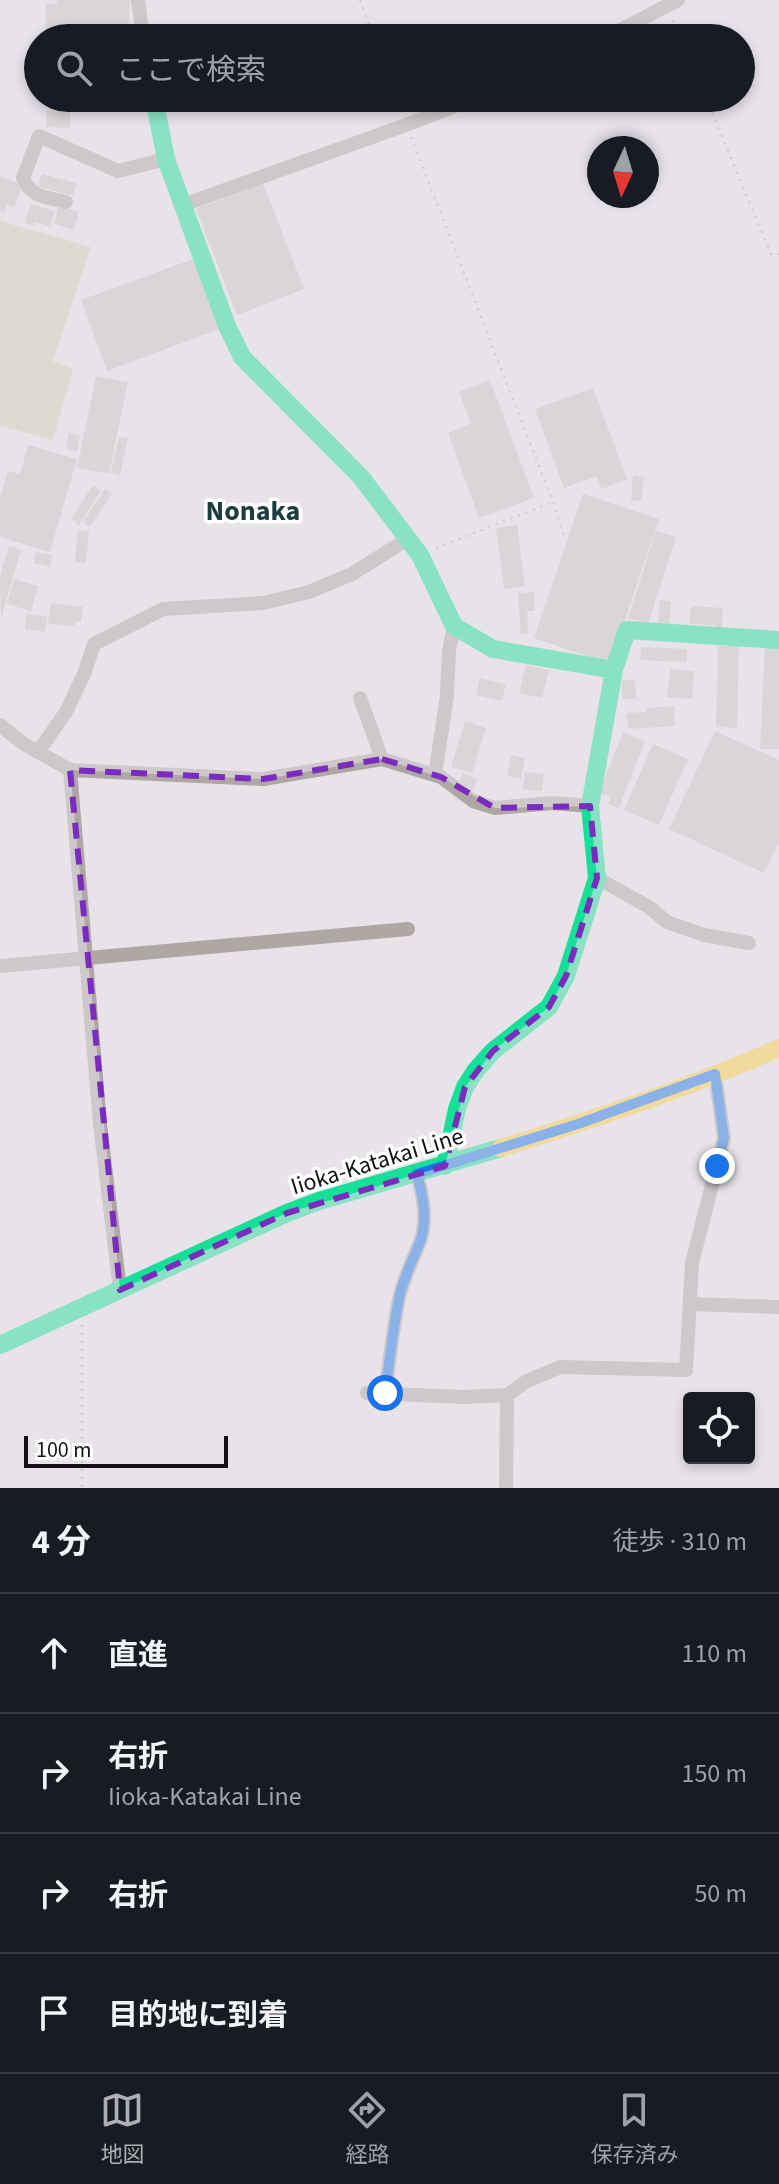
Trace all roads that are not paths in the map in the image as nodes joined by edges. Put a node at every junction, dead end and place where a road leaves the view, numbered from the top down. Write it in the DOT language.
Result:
graph roads {
  1 [pos="138,0"];
  2 [pos="672,3"];
  3 [pos="141,24"];
  4 [pos="632,24"];
  5 [pos="157,112"];
  6 [pos="439,112"];
  7 [pos="166,159"];
  8 [pos="66,202"];
  9 [pos="183,205"];
  10 [pos="409,538"];
  11 [pos="454,626"];
  12 [pos="779,640"];
  13 [pos="614,670"];
  14 [pos="360,698"];
  15 [pos="1,727"];
  16 [pos="38,752"];
  17 [pos="382,759"];
  18 [pos="70,770"];
  19 [pos="435,775"];
  20 [pos="590,806"];
  21 [pos="597,878"];
  22 [pos="408,929"];
  23 [pos="749,943"];
  24 [pos="86,957"];
  25 [pos="0,966"];
  26 [pos="779,1048"];
  27 [pos="715,1074"];
  28 [pos="445,1166"];
  29 [pos="417,1174"];
  30 [pos="120,1290"];
  31 [pos="690,1304"];
  32 [pos="779,1307"];
  33 [pos="0,1345"];
  34 [pos="367,1393"];
  35 [pos="385,1393"];
  36 [pos="507,1395"];
  37 [pos="506,1488"];
  1 -- 3 [label="street"];
  2 -- 4 [label="street"];
  5 -- 7 [label="street"];
  6 -- 9 [label="street"];
  7 -- 8 [label="street"];
  7 -- 9 [label="street"];
  9 -- 10 [label="street"];
  10 -- 11 [label="street"];
  10 -- 16 [label="street"];
  11 -- 13 [label="street"];
  11 -- 19 [label="street"];
  12 -- 13 [label="street"];
  13 -- 20 [label="street"];
  14 -- 17 [label="street"];
  15 -- 16 [label="street"];
  16 -- 18 [label="street"];
  17 -- 18 [label="street"];
  17 -- 19 [label="street"];
  18 -- 24 [label="street"];
  19 -- 20 [label="street"];
  20 -- 21 [label="street"];
  21 -- 23 [label="street"];
  21 -- 28 [label="street"];
  22 -- 24 [label="street"];
  24 -- 25 [label="street"];
  24 -- 30 [label="street"];
  26 -- 27 [label="street, Iioka-Katakai Line"];
  27 -- 28 [label="street, Iioka-Katakai Line"];
  27 -- 31 [label="street"];
  28 -- 29 [label="street, Iioka-Katakai Line"];
  29 -- 30 [label="street, Iioka-Katakai Line"];
  29 -- 35 [label="street"];
  30 -- 33 [label="street, Iioka-Katakai Line"];
  31 -- 32 [label="street"];
  31 -- 36 [label="street"];
  34 -- 35 [label="street"];
  35 -- 36 [label="street"];
  36 -- 37 [label="street"];
}
